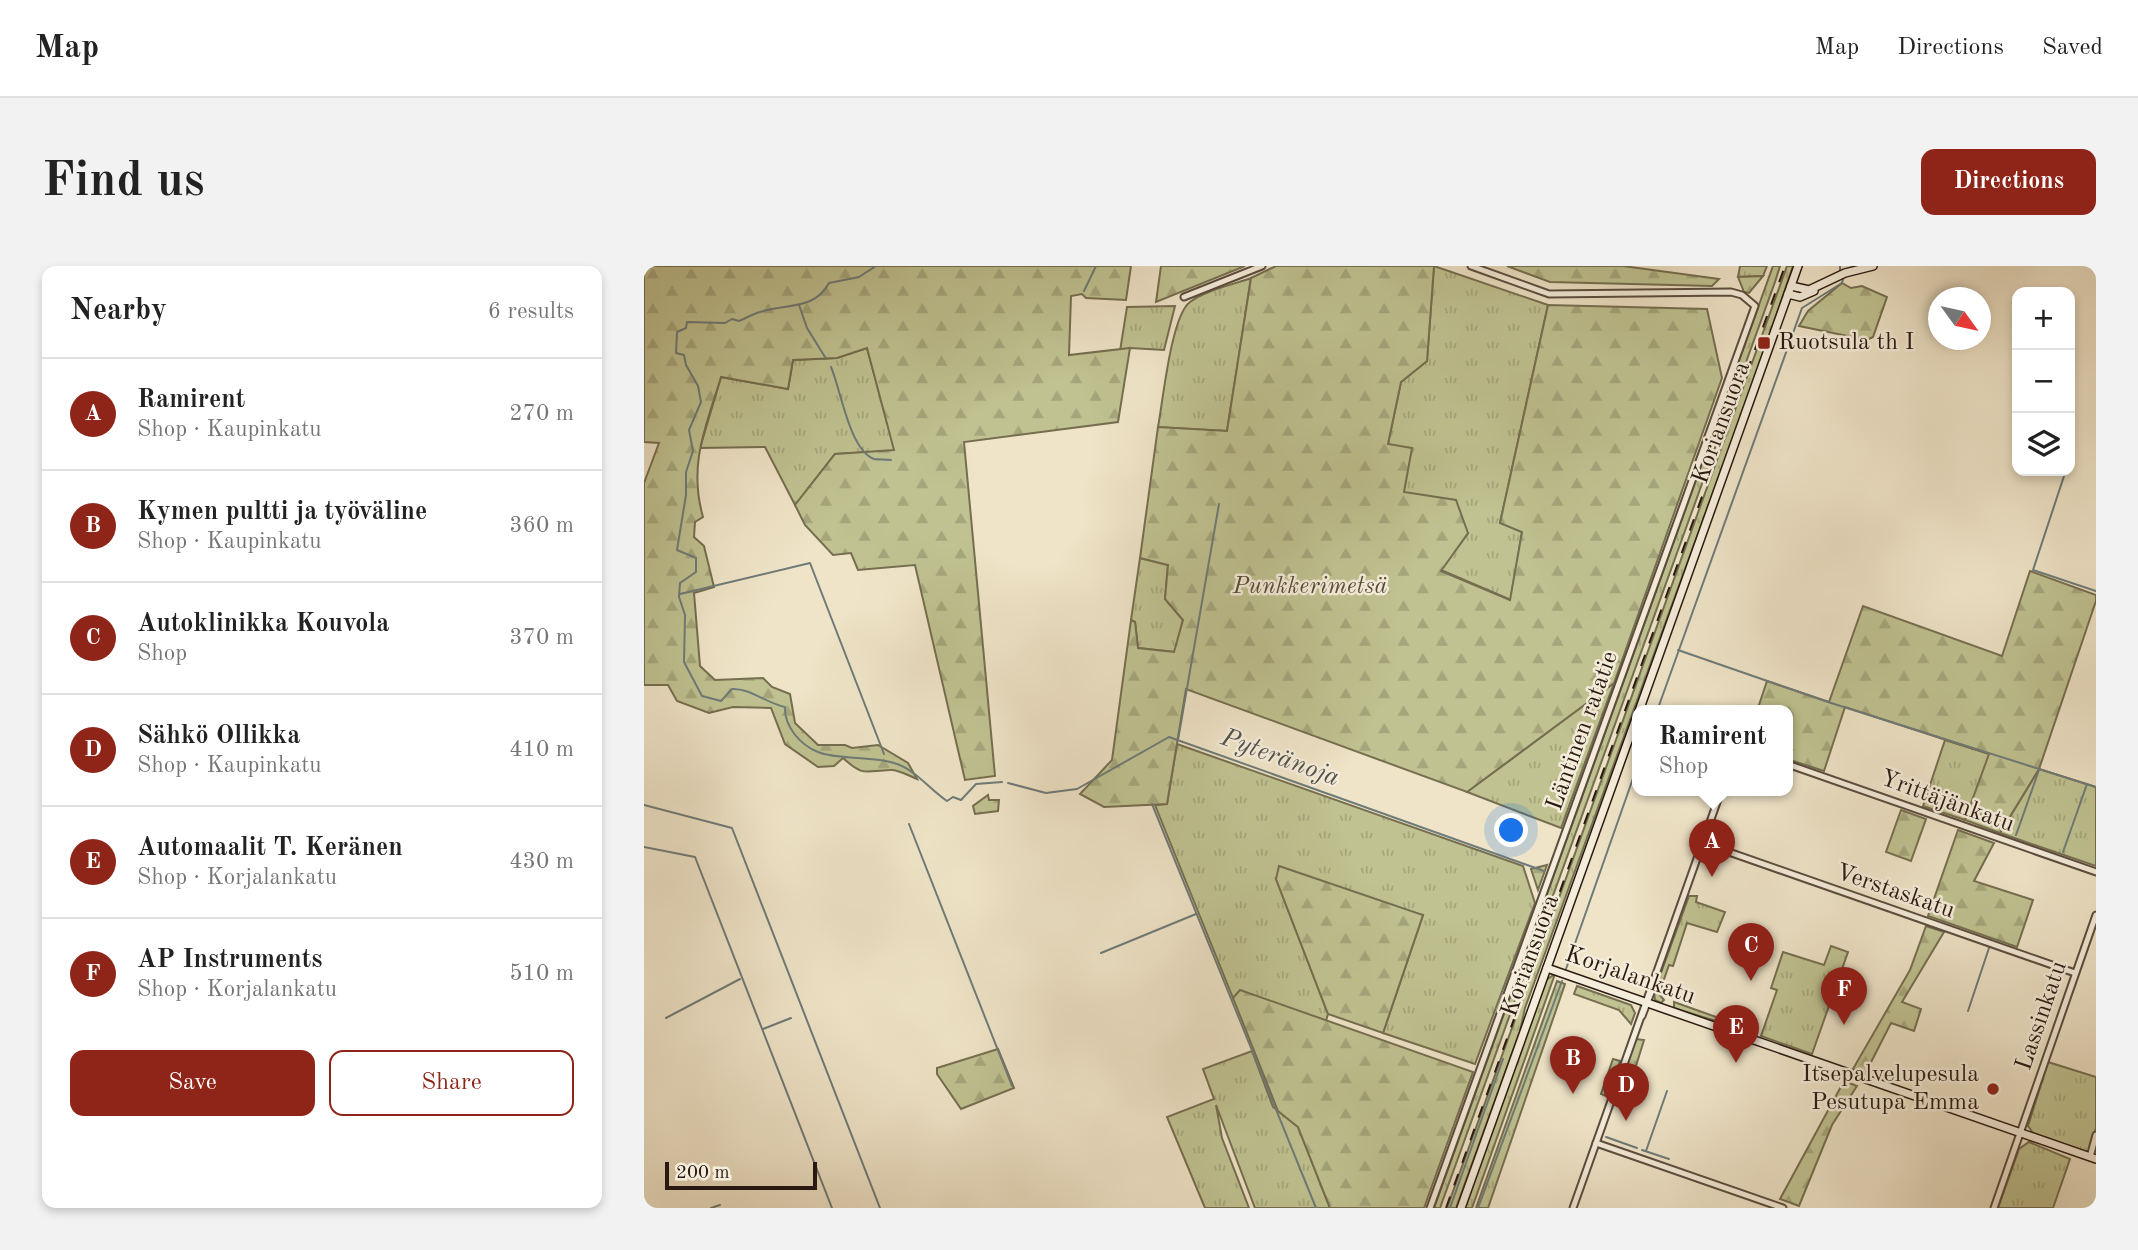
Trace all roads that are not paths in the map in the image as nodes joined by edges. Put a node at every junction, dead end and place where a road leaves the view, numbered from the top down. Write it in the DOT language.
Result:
graph roads {
  1 [pos="1262,266"];
  2 [pos="1471,266"];
  3 [pos="1798,266"];
  4 [pos="1873,266"];
  5 [pos="1790,290"];
  6 [pos="1184,297"];
  7 [pos="1641,705"];
  8 [pos="1632,730"];
  9 [pos="1793,766"];
  10 [pos="1719,796"];
  11 [pos="1703,844"];
  12 [pos="2096,872"];
  13 [pos="2096,915"];
  14 [pos="1547,968"];
  15 [pos="2075,973"];
  16 [pos="1647,1002"];
  17 [pos="2020,1133"];
  18 [pos="2096,1135"];
  19 [pos="1596,1143"];
  20 [pos="2093,1158"];
  21 [pos="1430,1208"];
  22 [pos="1461,1208"];
  23 [pos="1573,1208"];
  24 [pos="1782,1208"];
  25 [pos="1994,1208"];
  1 -- 6 [label="street"];
  2 -- 21 [label="street, Läntinen ratatie"];
  3 -- 5 [label="main road, Koriansuora"];
  4 -- 5 [label="main road"];
  5 -- 7 [label="main road, Koriansuora"];
  8 -- 14 [label="main road, Koriansuora"];
  9 -- 12 [label="street, Yrittäjänkatu"];
  10 -- 11 [label="street"];
  11 -- 15 [label="street, Verstaskatu"];
  11 -- 16 [label="street"];
  13 -- 15 [label="street, Lassinkatu"];
  14 -- 16 [label="main road, Korjalankatu"];
  14 -- 22 [label="main road, Koriansuora"];
  15 -- 17 [label="street, Lassinkatu"];
  16 -- 17 [label="main road, Korjalankatu"];
  16 -- 19 [label="street"];
  17 -- 20 [label="main road, Korjalankatu"];
  17 -- 25 [label="street, Lassinkatu"];
  18 -- 20 [label="street"];
  19 -- 23 [label="street"];
  19 -- 24 [label="street"];
}
